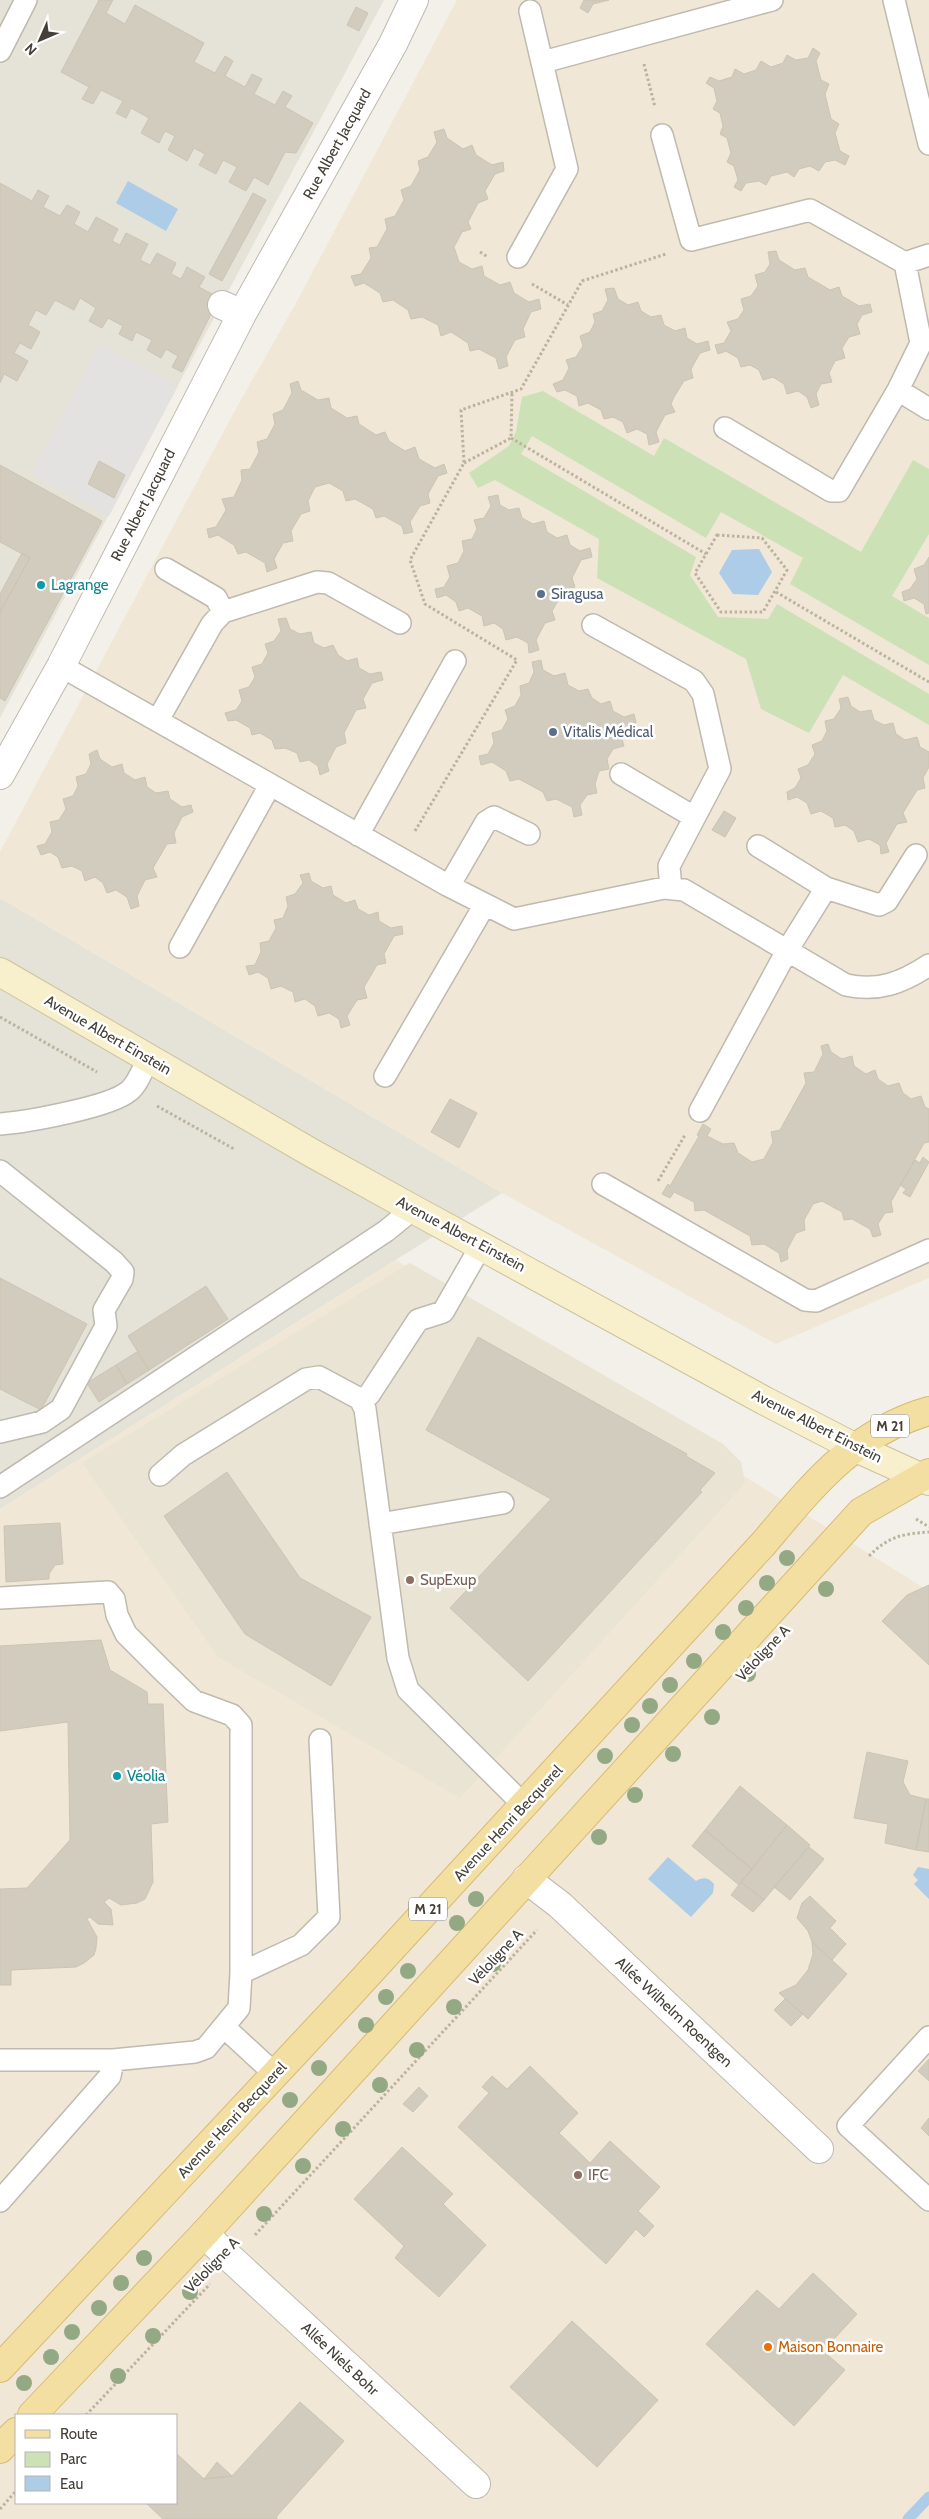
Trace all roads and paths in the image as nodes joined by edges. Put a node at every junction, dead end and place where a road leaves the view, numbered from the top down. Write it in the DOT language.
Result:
graph roads {
  1 [pos="26,0"];
  2 [pos="414,0"];
  3 [pos="772,0"];
  4 [pos="894,0"];
  5 [pos="530,11"];
  6 [pos="638,37"];
  7 [pos="0,51"];
  8 [pos="543,62"];
  9 [pos="662,135"];
  10 [pos="929,144"];
  11 [pos="692,240"];
  12 [pos="929,255"];
  13 [pos="518,257"];
  14 [pos="905,263"];
  15 [pos="898,390"];
  16 [pos="512,393"];
  17 [pos="929,408"];
  18 [pos="725,428"];
  19 [pos="512,438"];
  20 [pos="706,554"];
  21 [pos="166,569"];
  22 [pos="776,592"];
  23 [pos="223,612"];
  24 [pos="400,623"];
  25 [pos="593,626"];
  26 [pos="455,661"];
  27 [pos="61,666"];
  28 [pos="929,682"];
  29 [pos="158,720"];
  30 [pos="621,774"];
  31 [pos="0,775"];
  32 [pos="270,784"];
  33 [pos="694,817"];
  34 [pos="529,834"];
  35 [pos="358,835"];
  36 [pos="758,846"];
  37 [pos="916,855"];
  38 [pos="449,886"];
  39 [pos="826,888"];
  40 [pos="671,889"];
  41 [pos="484,906"];
  42 [pos="180,947"];
  43 [pos="788,949"];
  44 [pos="929,965"];
  45 [pos="0,972"];
  46 [pos="149,1058"];
  47 [pos="385,1076"];
  48 [pos="700,1111"];
  49 [pos="0,1124"];
  50 [pos="0,1171"];
  51 [pos="603,1184"];
  52 [pos="642,1207"];
  53 [pos="413,1209"];
  54 [pos="482,1244"];
  55 [pos="929,1250"];
  56 [pos="360,1399"];
  57 [pos="929,1411"];
  58 [pos="0,1432"];
  59 [pos="854,1447"];
  60 [pos="160,1475"];
  61 [pos="926,1477"];
  62 [pos="0,1487"];
  63 [pos="503,1503"];
  64 [pos="380,1524"];
  65 [pos="929,1532"];
  66 [pos="867,1558"];
  67 [pos="0,1598"];
  68 [pos="320,1740"];
  69 [pos="524,1805"];
  70 [pos="526,1878"];
  71 [pos="560,1905"];
  72 [pos="241,1972"];
  73 [pos="224,2027"];
  74 [pos="929,2037"];
  75 [pos="0,2060"];
  76 [pos="113,2060"];
  77 [pos="275,2074"];
  78 [pos="819,2149"];
  79 [pos="929,2200"];
  80 [pos="0,2201"];
  81 [pos="204,2234"];
  82 [pos="234,2262"];
  83 [pos="0,2368"];
  84 [pos="33,2414"];
  85 [pos="87,2414"];
  86 [pos="15,2433"];
  87 [pos="0,2449"];
  88 [pos="476,2484"];
  89 [pos="15,2492"];
  90 [pos="0,2509"];
  1 -- 7 [label="lane"];
  2 -- 27 [label="street, Rue Albert Jacquard"];
  3 -- 6 [label="lane"];
  4 -- 10 [label="lane"];
  5 -- 8 [label="lane"];
  6 -- 8 [label="lane"];
  6 -- 9 [label="path"];
  8 -- 13 [label="lane"];
  9 -- 11 [label="lane"];
  11 -- 14 [label="lane"];
  11 -- 16 [label="path"];
  12 -- 14 [label="lane"];
  14 -- 15 [label="lane"];
  15 -- 17 [label="lane"];
  15 -- 18 [label="lane"];
  16 -- 19 [label="path"];
  16 -- 19 [label="path"];
  19 -- 20 [label="path"];
  20 -- 22 [label="path"];
  20 -- 22 [label="path"];
  21 -- 23 [label="lane"];
  22 -- 28 [label="path"];
  23 -- 24 [label="lane"];
  23 -- 29 [label="lane"];
  25 -- 33 [label="lane"];
  26 -- 35 [label="lane"];
  27 -- 29 [label="lane"];
  27 -- 31 [label="street, Rue Albert Jacquard"];
  29 -- 32 [label="lane"];
  30 -- 33 [label="lane"];
  32 -- 35 [label="lane"];
  32 -- 42 [label="lane"];
  33 -- 40 [label="lane"];
  34 -- 38 [label="lane"];
  35 -- 38 [label="lane"];
  36 -- 39 [label="lane"];
  37 -- 39 [label="lane"];
  38 -- 41 [label="lane"];
  39 -- 43 [label="lane"];
  40 -- 41 [label="lane"];
  40 -- 43 [label="lane"];
  41 -- 47 [label="lane"];
  43 -- 44 [label="lane"];
  43 -- 48 [label="lane"];
  45 -- 46 [label="main road, Avenue Albert Einstein"];
  46 -- 49 [label="lane"];
  46 -- 53 [label="main road, Avenue Albert Einstein"];
  48 -- 52 [label="path"];
  50 -- 58 [label="lane"];
  51 -- 52 [label="lane"];
  52 -- 55 [label="lane"];
  53 -- 54 [label="main road, Avenue Albert Einstein"];
  53 -- 62 [label="lane"];
  54 -- 56 [label="lane"];
  54 -- 59 [label="main road, Avenue Albert Einstein"];
  56 -- 60 [label="lane"];
  56 -- 64 [label="lane"];
  57 -- 59 [label="main road, Avenue Henri Becquerel / M 21"];
  59 -- 61 [label="main road, Avenue Albert Einstein"];
  59 -- 69 [label="main road, Avenue Henri Becquerel / M 21"];
  61 -- 70 [label="main road"];
  63 -- 64 [label="lane"];
  64 -- 69 [label="lane"];
  65 -- 66 [label="path"];
  67 -- 72 [label="lane"];
  68 -- 72 [label="lane"];
  69 -- 77 [label="main road, Avenue Henri Becquerel / M 21"];
  70 -- 71 [label="street, Allée Wilhelm Roentgen"];
  70 -- 81 [label="main road"];
  71 -- 78 [label="street, Allée Wilhelm Roentgen"];
  71 -- 82 [label="path, Véloligne A"];
  72 -- 73 [label="lane"];
  73 -- 76 [label="lane"];
  73 -- 77 [label="lane"];
  74 -- 79 [label="lane"];
  75 -- 76 [label="lane"];
  76 -- 80 [label="lane"];
  77 -- 83 [label="main road, Avenue Henri Becquerel / M 21"];
  81 -- 82 [label="street, Allée Niels Bohr"];
  81 -- 84 [label="main road"];
  82 -- 85 [label="path, Véloligne A"];
  82 -- 88 [label="street, Allée Niels Bohr"];
  86 -- 87 [label="main road"];
  89 -- 90 [label="path"];
}
